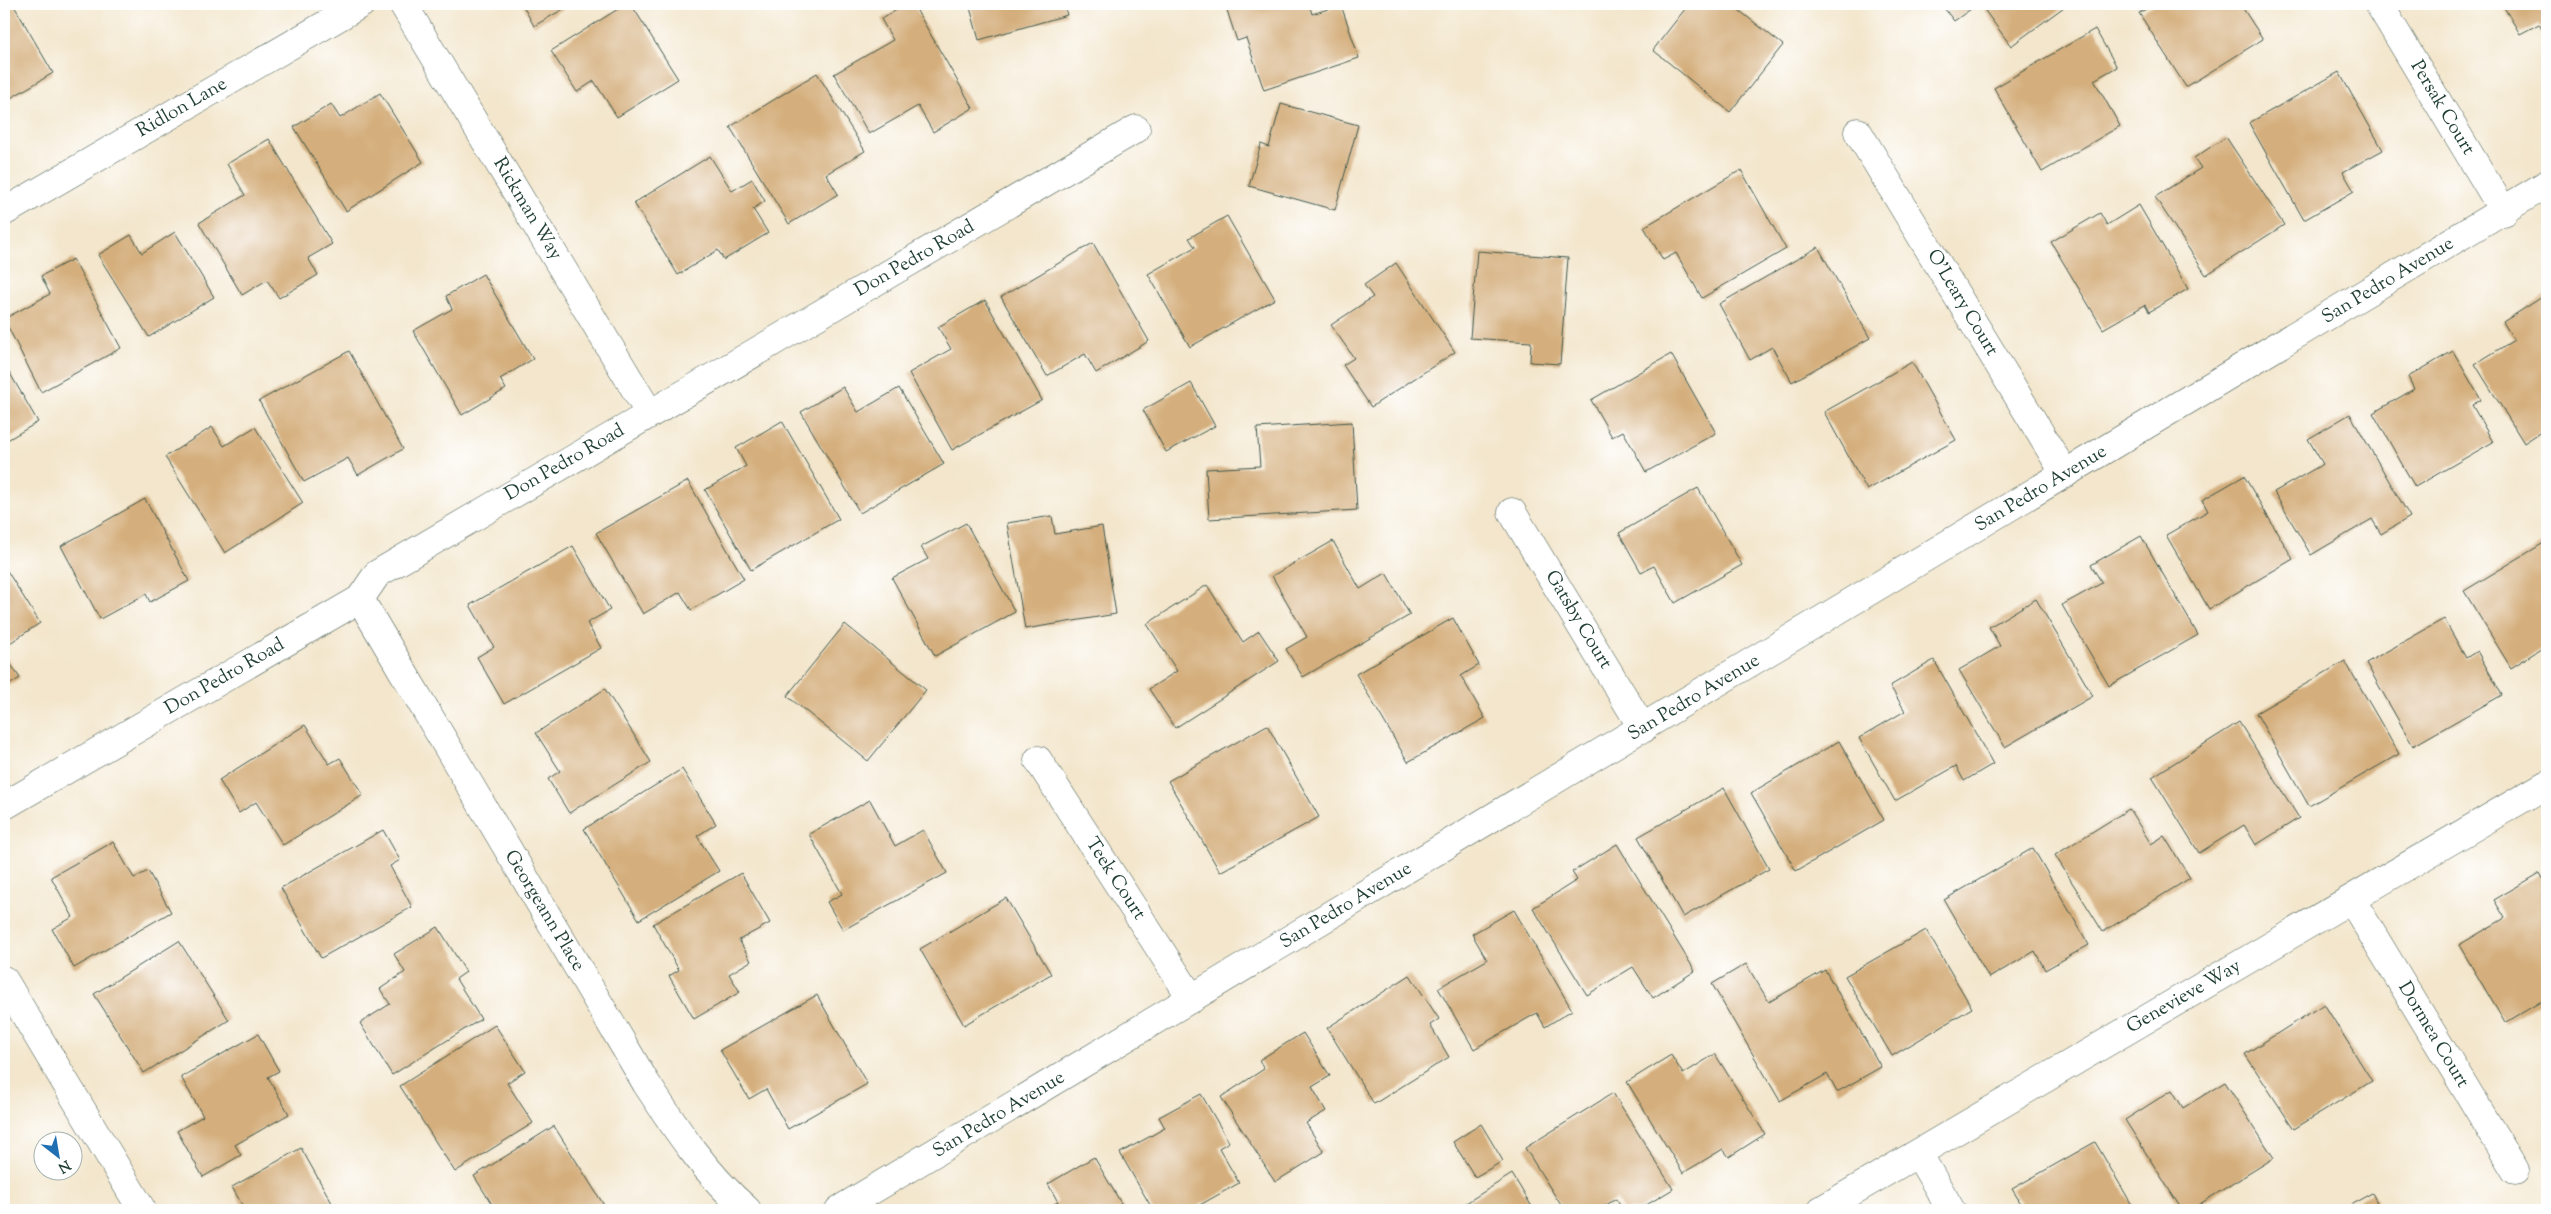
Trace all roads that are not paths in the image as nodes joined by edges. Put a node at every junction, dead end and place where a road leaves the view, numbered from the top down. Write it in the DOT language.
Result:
graph roads {
  1 [pos="361,4"];
  2 [pos="403,4"];
  3 [pos="2379,4"];
  4 [pos="1136,130"];
  5 [pos="1858,132"];
  6 [pos="2547,184"];
  7 [pos="4,212"];
  8 [pos="2504,212"];
  9 [pos="650,414"];
  10 [pos="2065,474"];
  11 [pos="1512,512"];
  12 [pos="360,599"];
  13 [pos="1644,728"];
  14 [pos="1038,760"];
  15 [pos="2547,784"];
  16 [pos="4,806"];
  17 [pos="2351,899"];
  18 [pos="4,980"];
  19 [pos="1192,999"];
  20 [pos="1918,1153"];
  21 [pos="2515,1170"];
  22 [pos="142,1210"];
  23 [pos="747,1210"];
  24 [pos="839,1210"];
  25 [pos="1821,1210"];
  26 [pos="1951,1210"];
  1 -- 7 [label="street, Ridlon Lane"];
  2 -- 9 [label="street, Rickman Way"];
  3 -- 8 [label="street, Persak Court"];
  4 -- 9 [label="street, Don Pedro Road"];
  5 -- 10 [label="street, O'Leary Court"];
  6 -- 8 [label="street, San Pedro Avenue"];
  8 -- 10 [label="street, San Pedro Avenue"];
  9 -- 12 [label="street, Don Pedro Road"];
  10 -- 13 [label="street, San Pedro Avenue"];
  11 -- 13 [label="street, Gatsby Court"];
  12 -- 16 [label="street, Don Pedro Road"];
  12 -- 23 [label="street, Georgeann Place"];
  13 -- 19 [label="street, San Pedro Avenue"];
  14 -- 19 [label="street, Teek Court"];
  15 -- 17 [label="street, Genevieve Way"];
  17 -- 20 [label="street, Genevieve Way"];
  17 -- 21 [label="street, Dormea Court"];
  18 -- 22 [label="street"];
  19 -- 24 [label="street, San Pedro Avenue"];
  20 -- 25 [label="street, Genevieve Way"];
  20 -- 26 [label="street"];
}
